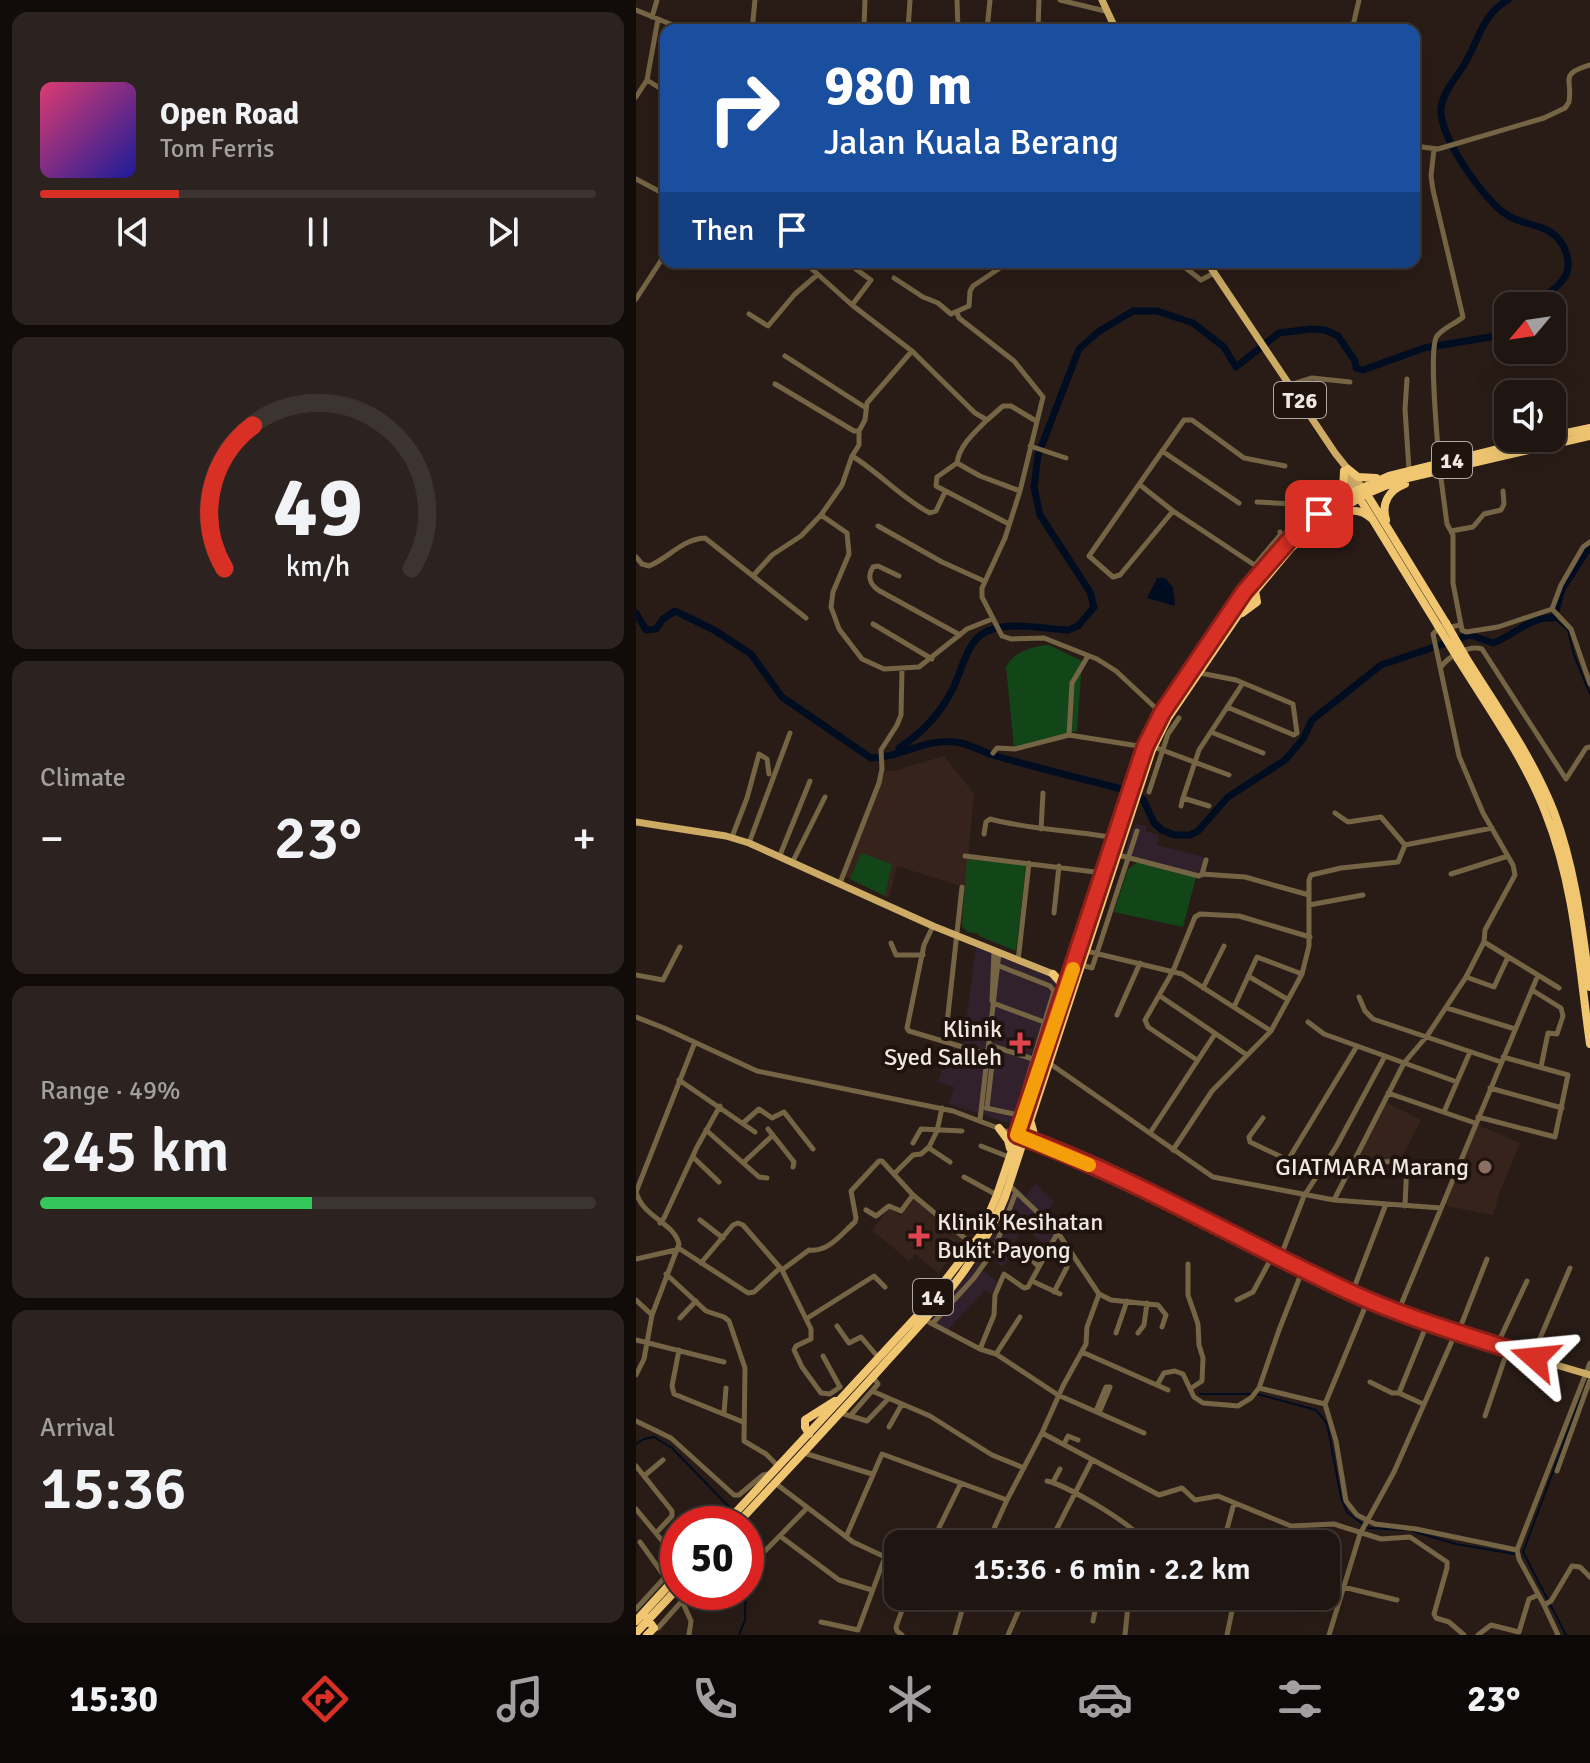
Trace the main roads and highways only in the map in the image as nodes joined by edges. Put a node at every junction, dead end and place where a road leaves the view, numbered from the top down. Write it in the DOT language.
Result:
graph roads {
  1 [pos="1102,0"];
  2 [pos="1111,24"];
  3 [pos="1112,24"];
  4 [pos="1211,268"];
  5 [pos="1590,428"];
  6 [pos="1566,433"];
  7 [pos="1590,436"];
  8 [pos="1495,452"];
  9 [pos="1437,469"];
  10 [pos="1346,470"];
  11 [pos="1389,476"];
  12 [pos="1361,492"];
  13 [pos="1321,517"];
  14 [pos="1374,521"];
  15 [pos="1404,555"];
  16 [pos="1255,591"];
  17 [pos="1244,592"];
  18 [pos="1442,625"];
  19 [pos="1462,657"];
  20 [pos="1154,748"];
  21 [pos="1129,808"];
  22 [pos="636,822"];
  23 [pos="1078,963"];
  24 [pos="1053,974"];
  25 [pos="1590,987"];
  26 [pos="1063,999"];
  27 [pos="1590,1044"];
  28 [pos="1022,1117"];
  29 [pos="1021,1136"];
  30 [pos="1044,1145"];
  31 [pos="1013,1156"];
  32 [pos="1588,1376"];
  33 [pos="824,1430"];
  34 [pos="809,1434"];
  35 [pos="775,1474"];
  36 [pos="748,1506"];
  37 [pos="660,1593"];
  38 [pos="660,1601"];
  39 [pos="639,1613"];
  40 [pos="651,1632"];
  41 [pos="636,1633"];
  1 -- 2 [label="main road"];
  1 -- 3 [label="main road"];
  4 -- 10 [label="main road, T26"];
  5 -- 6 [label="highway"];
  7 -- 9 [label="highway, 14"];
  8 -- 9 [label="highway, 14"];
  9 -- 11 [label="highway, 14"];
  9 -- 12 [label="highway, 14"];
  9 -- 15 [label="highway"];
  10 -- 11 [label="highway"];
  10 -- 12 [label="main road"];
  10 -- 13 [label="highway"];
  11 -- 12 [label="highway, 14"];
  12 -- 13 [label="highway, 14"];
  12 -- 14 [label="highway"];
  12 -- 15 [label="highway"];
  13 -- 14 [label="highway"];
  13 -- 16 [label="highway, 14"];
  13 -- 17 [label="highway, 14"];
  14 -- 18 [label="highway"];
  15 -- 18 [label="highway"];
  16 -- 17 [label="highway"];
  16 -- 20 [label="highway, 14"];
  17 -- 20 [label="highway, 14"];
  18 -- 19 [label="highway, bridge"];
  19 -- 25 [label="highway"];
  19 -- 27 [label="highway"];
  20 -- 21 [label="highway, 14"];
  21 -- 23 [label="highway, 14"];
  21 -- 23 [label="highway, 14"];
  22 -- 24 [label="main road"];
  23 -- 24 [label="highway"];
  23 -- 26 [label="highway, 14"];
  23 -- 28 [label="highway, 14"];
  24 -- 26 [label="highway"];
  26 -- 28 [label="highway, 14"];
  28 -- 29 [label="highway, 14"];
  28 -- 30 [label="highway"];
  28 -- 31 [label="highway"];
  29 -- 30 [label="main road"];
  29 -- 31 [label="highway, 14"];
  30 -- 31 [label="highway"];
  30 -- 32 [label="main road"];
  31 -- 33 [label="highway, 14"];
  31 -- 34 [label="highway, 14"];
  33 -- 34 [label="highway"];
  33 -- 35 [label="highway, 14"];
  34 -- 35 [label="highway, 14"];
  35 -- 36 [label="highway, 14"];
  37 -- 39 [label="highway"];
  38 -- 39 [label="highway"];
  39 -- 40 [label="highway"];
  39 -- 41 [label="highway"];
}
